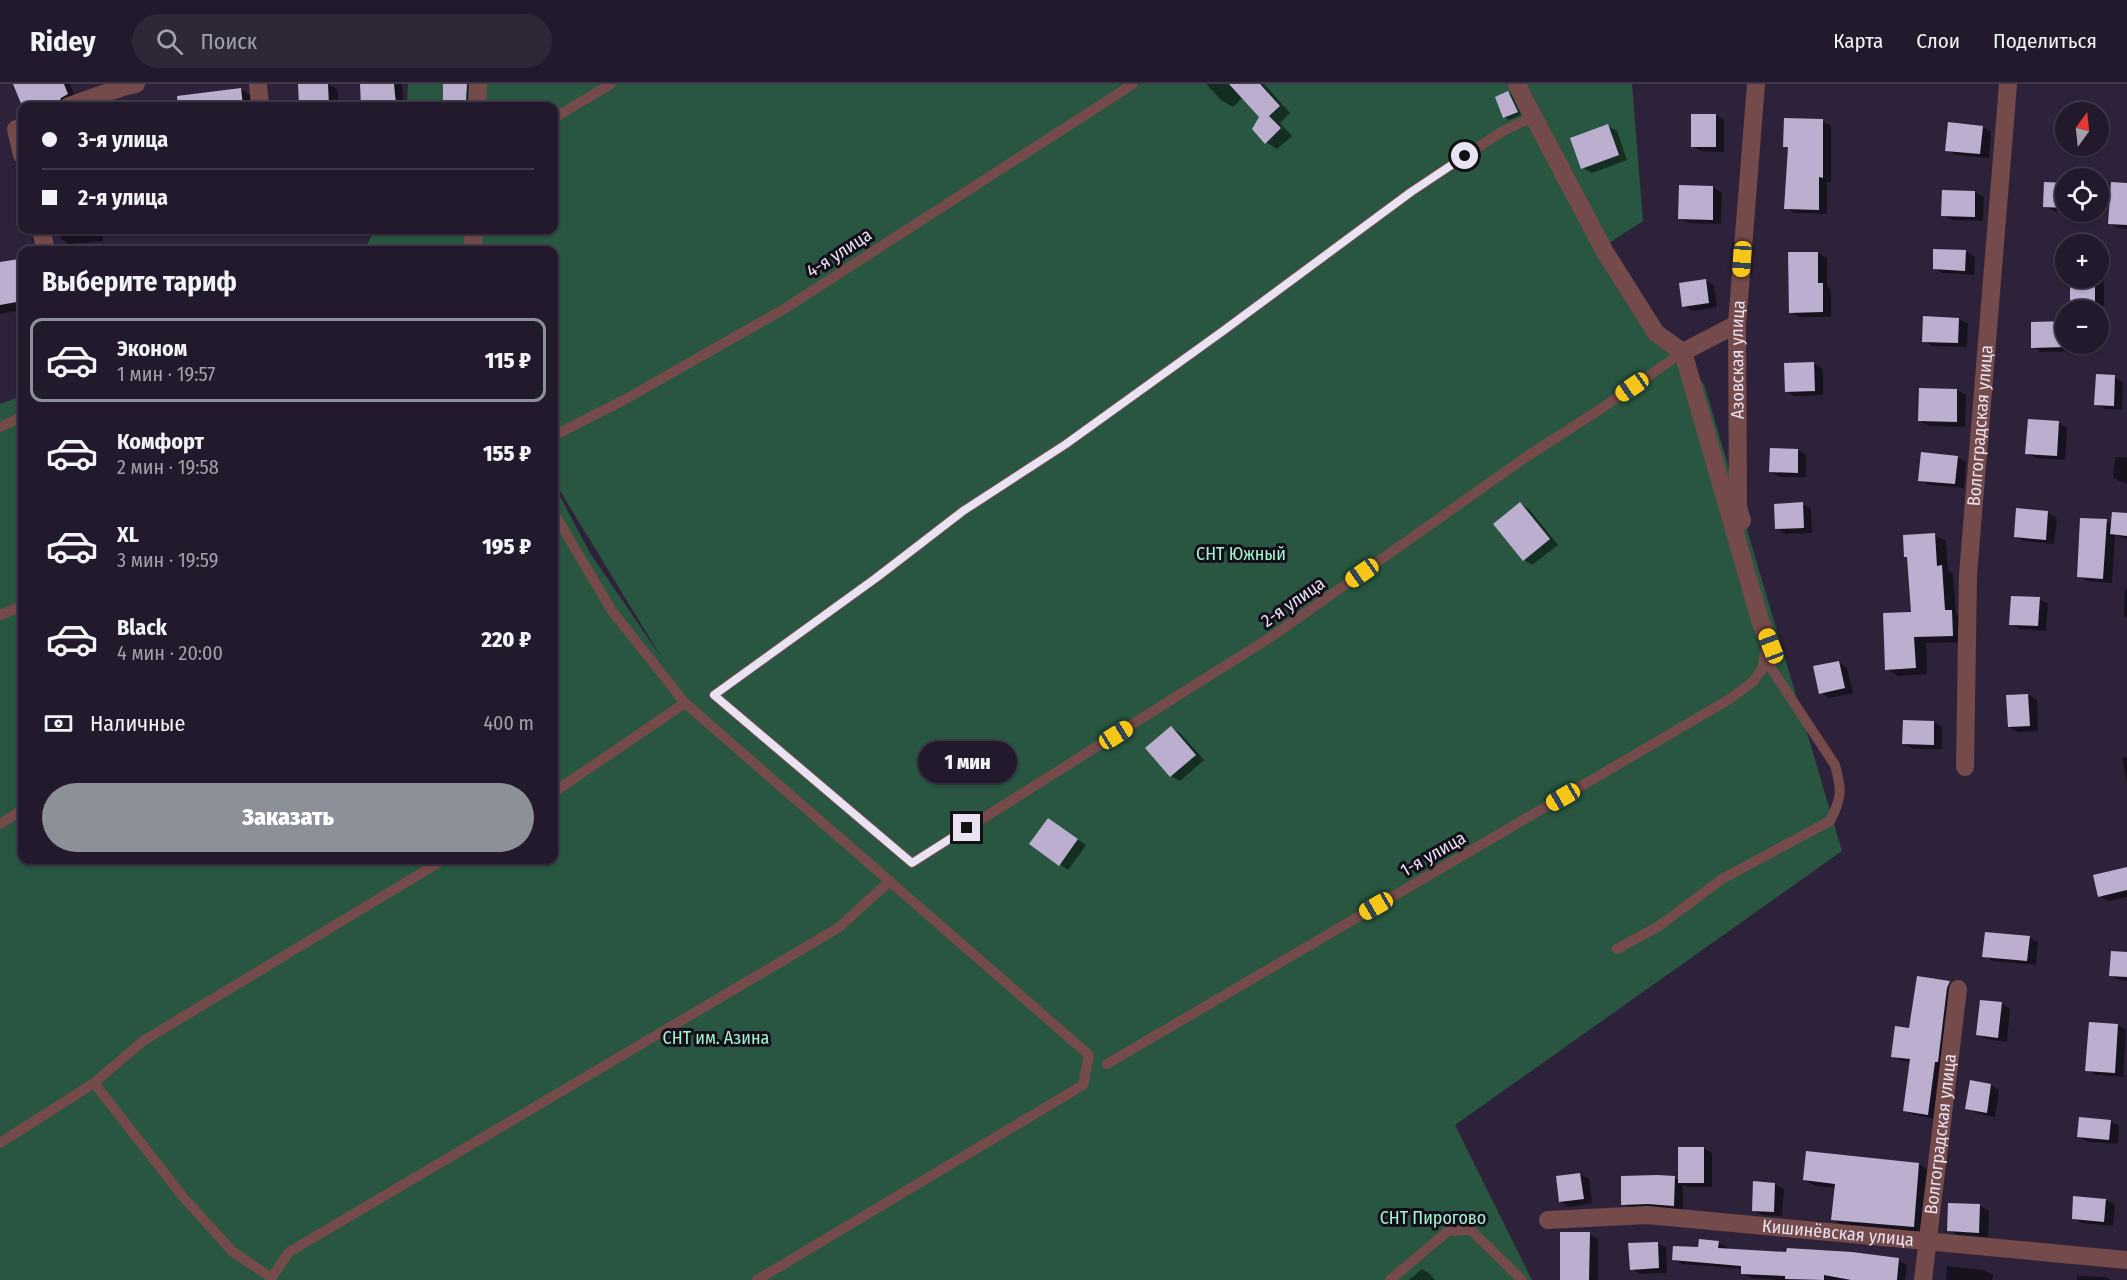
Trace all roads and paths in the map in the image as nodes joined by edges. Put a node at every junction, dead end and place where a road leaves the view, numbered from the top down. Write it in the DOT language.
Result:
graph roads {
  1 [pos="136,84"];
  2 [pos="258,84"];
  3 [pos="478,84"];
  4 [pos="611,84"];
  5 [pos="1133,84"];
  6 [pos="1517,84"];
  7 [pos="1756,84"];
  8 [pos="2008,84"];
  9 [pos="80,102"];
  10 [pos="260,102"];
  11 [pos="477,102"];
  12 [pos="558,116"];
  13 [pos="1533,117"];
  14 [pos="13,129"];
  15 [pos="18,143"];
  16 [pos="1737,324"];
  17 [pos="1683,352"];
  18 [pos="18,419"];
  19 [pos="0,427"];
  20 [pos="558,433"];
  21 [pos="558,520"];
  22 [pos="18,608"];
  23 [pos="0,615"];
  24 [pos="1776,632"];
  25 [pos="1767,662"];
  26 [pos="685,703"];
  27 [pos="1965,766"];
  28 [pos="558,789"];
  29 [pos="18,813"];
  30 [pos="0,824"];
  31 [pos="436,864"];
  32 [pos="890,881"];
  33 [pos="1617,949"];
  34 [pos="1958,989"];
  35 [pos="1107,1064"];
  36 [pos="94,1083"];
  37 [pos="0,1143"];
  38 [pos="1548,1220"];
  39 [pos="1927,1241"];
  40 [pos="2127,1260"];
  41 [pos="270,1279"];
  42 [pos="757,1280"];
  43 [pos="1390,1280"];
  44 [pos="1522,1280"];
  45 [pos="1923,1280"];
  1 -- 9 [label="street"];
  2 -- 10 [label="street"];
  3 -- 11 [label="street"];
  4 -- 12 [label="lane"];
  5 -- 20 [label="lane, 4-я улица"];
  6 -- 13 [label="street"];
  7 -- 16 [label="street, Азовская улица"];
  8 -- 27 [label="street, Волгоградская улица"];
  13 -- 17 [label="street"];
  13 -- 17 [label="lane, 2-я улица"];
  14 -- 15 [label="street"];
  16 -- 17 [label="street"];
  16 -- 24 [label="street, Азовская улица"];
  17 -- 25 [label="street"];
  18 -- 19 [label="lane"];
  21 -- 26 [label="lane"];
  22 -- 23 [label="lane"];
  25 -- 33 [label="lane"];
  25 -- 35 [label="lane, 1-я улица"];
  26 -- 28 [label="lane"];
  26 -- 32 [label="lane"];
  29 -- 30 [label="lane"];
  31 -- 36 [label="lane"];
  32 -- 41 [label="lane"];
  32 -- 42 [label="lane"];
  34 -- 39 [label="street, Волгоградская улица"];
  36 -- 37 [label="lane"];
  36 -- 41 [label="lane"];
  38 -- 39 [label="street, Кишинёвская улица"];
  39 -- 40 [label="street, Кишинёвская улица"];
  39 -- 45 [label="street, Волгоградская улица"];
  43 -- 44 [label="lane"];
}
